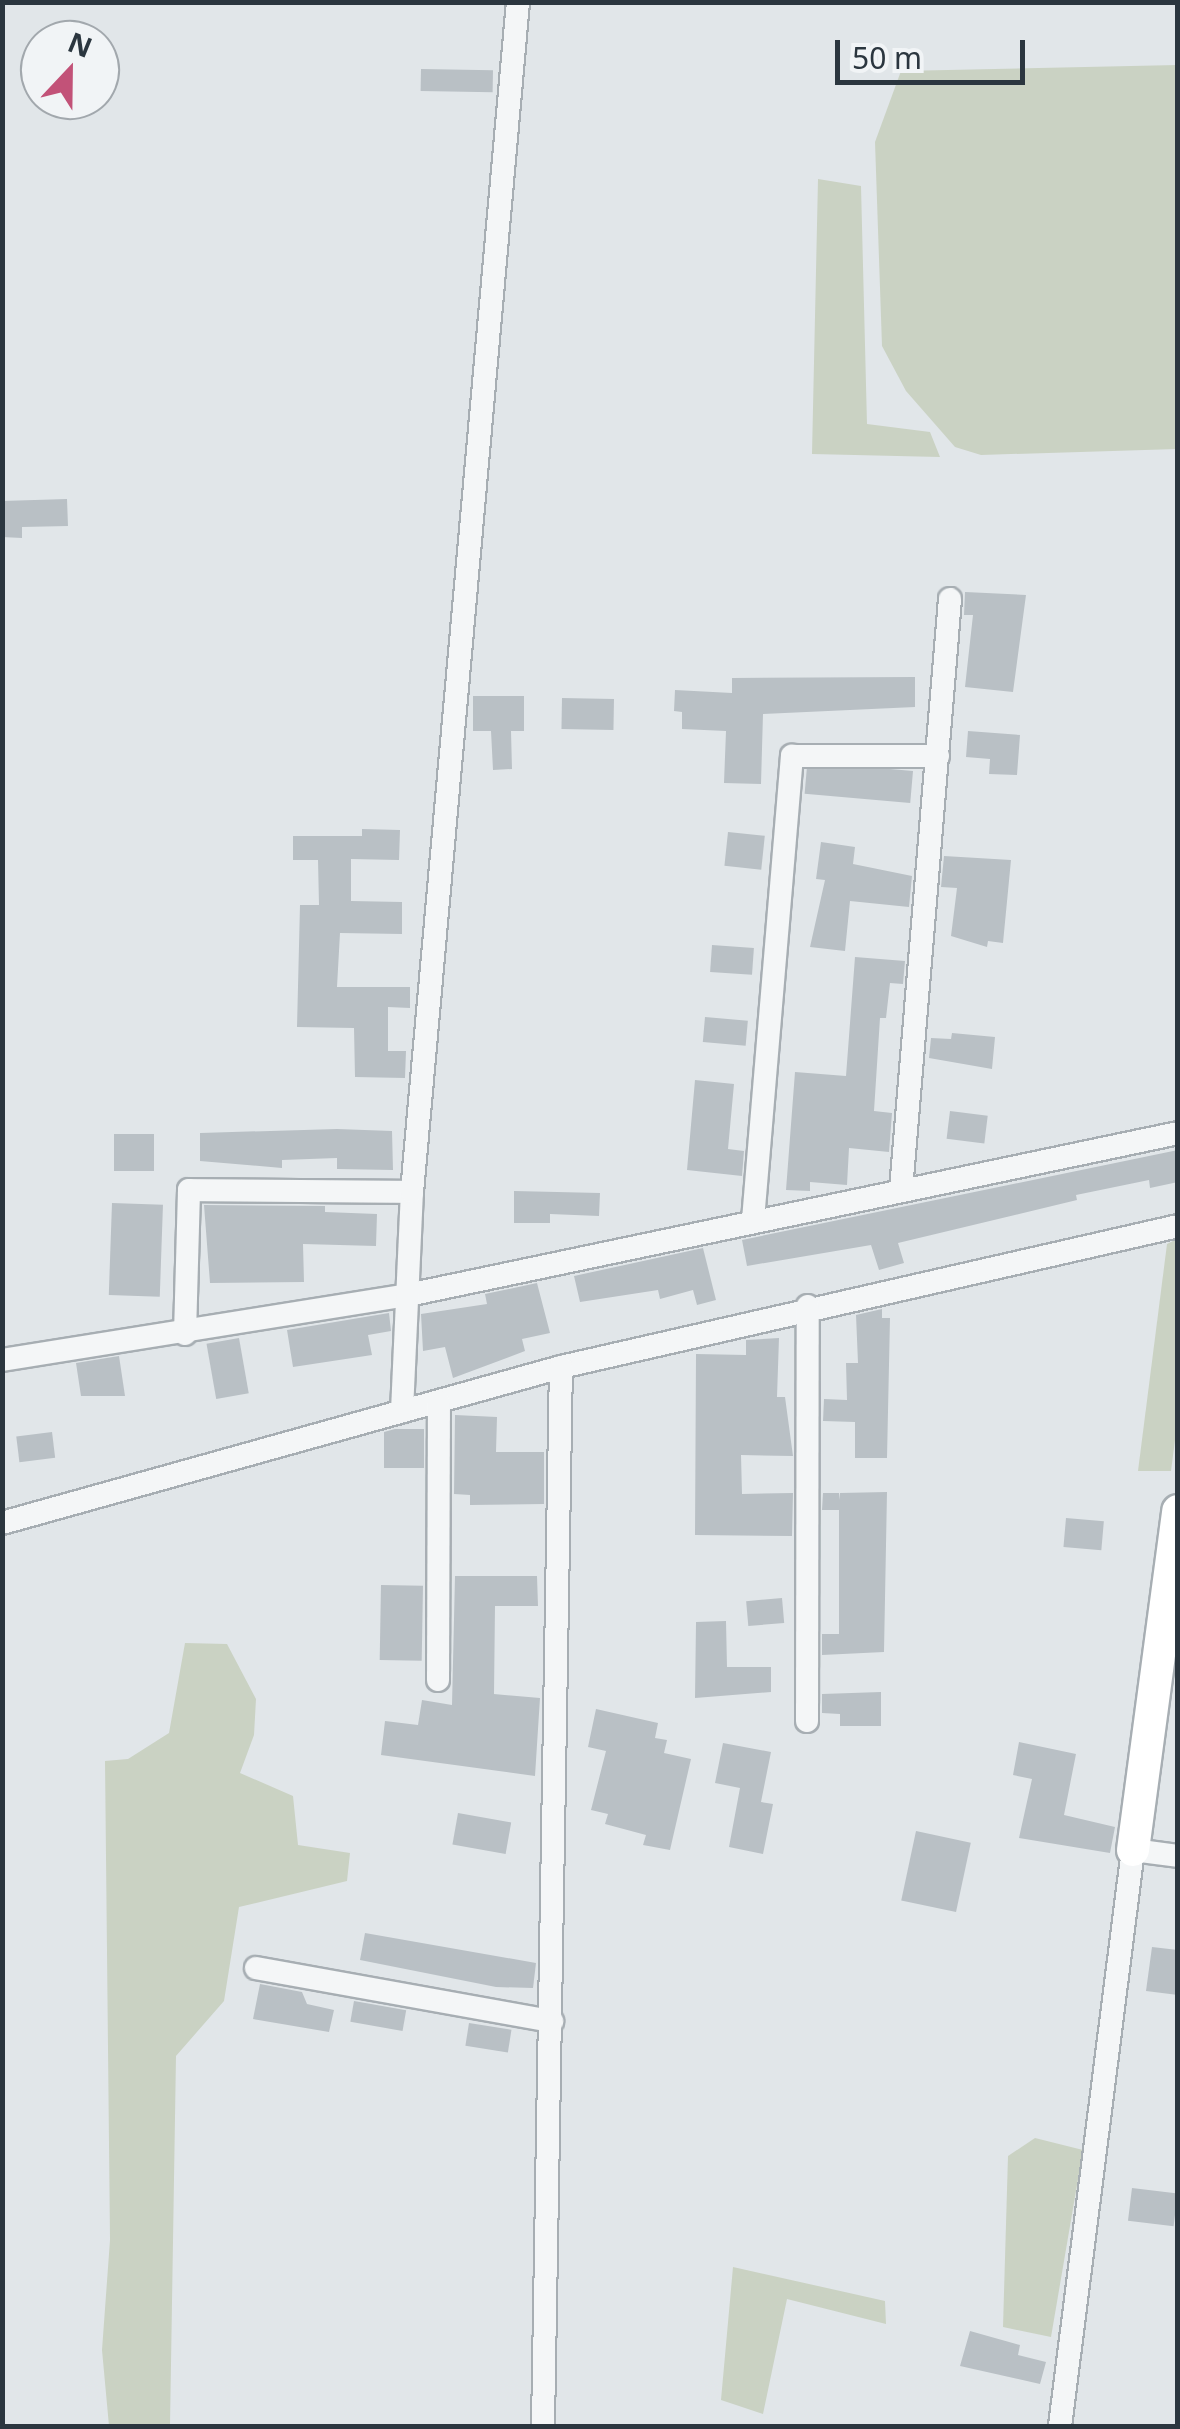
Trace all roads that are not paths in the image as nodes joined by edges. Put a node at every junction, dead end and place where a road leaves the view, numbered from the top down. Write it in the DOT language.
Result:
graph roads {
  1 [pos="518,2"];
  2 [pos="950,599"];
  3 [pos="938,756"];
  4 [pos="1178,1133"];
  5 [pos="901,1190"];
  6 [pos="412,1192"];
  7 [pos="752,1220"];
  8 [pos="1178,1226"];
  9 [pos="408,1295"];
  10 [pos="808,1306"];
  11 [pos="185,1334"];
  12 [pos="2,1360"];
  13 [pos="561,1366"];
  14 [pos="438,1402"];
  15 [pos="402,1410"];
  16 [pos="1178,1511"];
  17 [pos="2,1523"];
  18 [pos="438,1680"];
  19 [pos="808,1721"];
  20 [pos="1133,1850"];
  21 [pos="1178,1856"];
  22 [pos="256,1968"];
  23 [pos="552,2021"];
  24 [pos="542,2426"];
  25 [pos="1060,2426"];
  1 -- 6 [label="street"];
  2 -- 3 [label="street"];
  3 -- 5 [label="street"];
  3 -- 7 [label="street"];
  4 -- 5 [label="street"];
  5 -- 7 [label="street"];
  6 -- 9 [label="street"];
  6 -- 11 [label="street"];
  7 -- 9 [label="street"];
  8 -- 10 [label="street"];
  9 -- 11 [label="street"];
  9 -- 15 [label="street"];
  10 -- 13 [label="street"];
  10 -- 19 [label="street"];
  11 -- 12 [label="street"];
  13 -- 14 [label="street"];
  13 -- 23 [label="street"];
  14 -- 15 [label="street"];
  14 -- 18 [label="street"];
  15 -- 17 [label="street"];
  16 -- 20 [label="street"];
  20 -- 21 [label="street"];
  20 -- 25 [label="street"];
  22 -- 23 [label="street"];
  23 -- 24 [label="street"];
}
